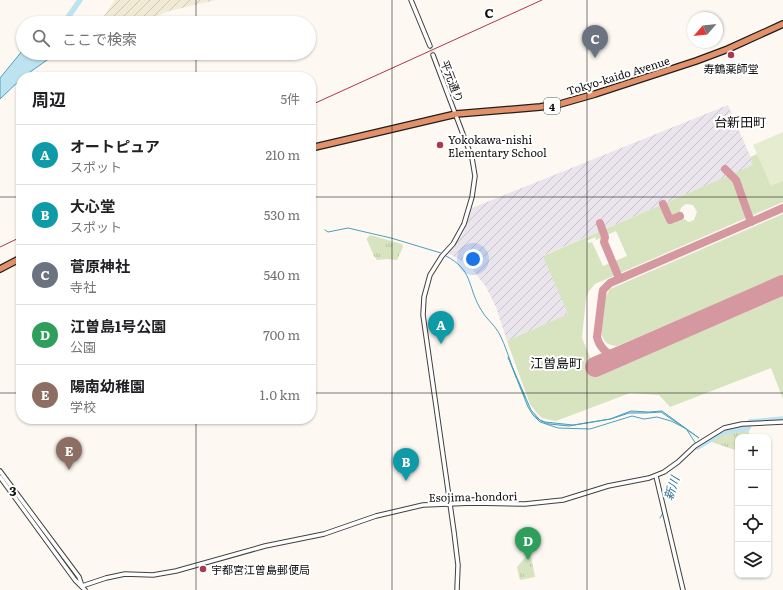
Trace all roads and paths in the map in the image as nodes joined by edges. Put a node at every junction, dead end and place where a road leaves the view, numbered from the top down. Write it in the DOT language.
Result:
graph roads {
  1 [pos="411,0"];
  2 [pos="783,24"];
  3 [pos="430,46"];
  4 [pos="433,55"];
  5 [pos="456,114"];
  6 [pos="316,147"];
  7 [pos="16,261"];
  8 [pos="0,269"];
  9 [pos="783,422"];
  10 [pos="0,471"];
  11 [pos="656,476"];
  12 [pos="0,477"];
  13 [pos="450,503"];
  14 [pos="82,586"];
  15 [pos="85,590"];
  16 [pos="457,590"];
  17 [pos="683,590"];
  1 -- 3 [label="street"];
  2 -- 5 [label="highway, Tokyo-kaido Avenue / 4"];
  4 -- 5 [label="street, 平元通り"];
  5 -- 6 [label="highway, Tokyo-kaido Avenue / 4"];
  5 -- 13 [label="street, 平元通り"];
  7 -- 8 [label="highway"];
  9 -- 11 [label="street, Esojima-hondori"];
  10 -- 14 [label="street"];
  11 -- 13 [label="street, Esojima-hondori"];
  11 -- 17 [label="street"];
  12 -- 14 [label="street"];
  13 -- 14 [label="street, Esojima-hondori"];
  13 -- 16 [label="street, 平元通り"];
  14 -- 15 [label="street"];
}
